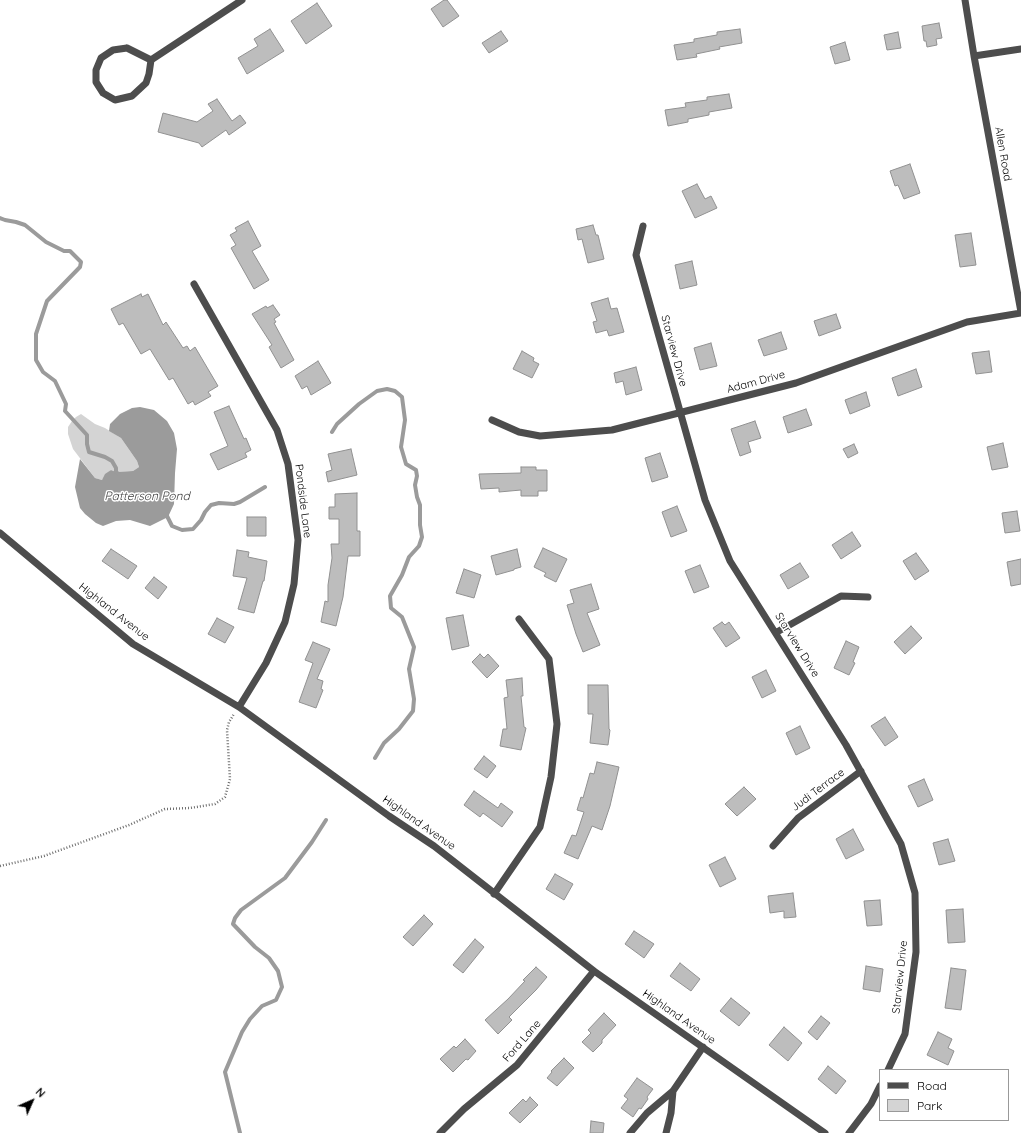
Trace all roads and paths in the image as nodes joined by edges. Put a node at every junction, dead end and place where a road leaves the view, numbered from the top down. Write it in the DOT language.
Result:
graph roads {
  1 [pos="242,0"];
  2 [pos="965,0"];
  3 [pos="1021,49"];
  4 [pos="974,56"];
  5 [pos="151,60"];
  6 [pos="643,226"];
  7 [pos="194,284"];
  8 [pos="1021,312"];
  9 [pos="680,414"];
  10 [pos="492,420"];
  11 [pos="0,533"];
  12 [pos="868,597"];
  13 [pos="519,619"];
  14 [pos="776,632"];
  15 [pos="239,707"];
  16 [pos="862,771"];
  17 [pos="773,846"];
  18 [pos="0,866"];
  19 [pos="494,894"];
  20 [pos="594,970"];
  21 [pos="703,1047"];
  22 [pos="888,1069"];
  23 [pos="879,1088"];
  24 [pos="673,1091"];
  25 [pos="440,1133"];
  26 [pos="630,1133"];
  27 [pos="666,1133"];
  28 [pos="825,1133"];
  29 [pos="849,1133"];
  1 -- 5 [label="street"];
  2 -- 4 [label="street, Allen Road"];
  3 -- 4 [label="street"];
  4 -- 8 [label="street, Allen Road"];
  5 -- 5 [label="street"];
  6 -- 9 [label="street, Starview Drive"];
  7 -- 15 [label="street, Pondside Lane"];
  8 -- 9 [label="street, Adam Drive"];
  9 -- 10 [label="street, Adam Drive"];
  9 -- 14 [label="street, Starview Drive"];
  11 -- 15 [label="street, Highland Avenue"];
  12 -- 14 [label="street"];
  13 -- 19 [label="street"];
  14 -- 16 [label="street, Starview Drive"];
  15 -- 18 [label="path"];
  15 -- 19 [label="street, Highland Avenue"];
  16 -- 17 [label="street, Judi Terrace"];
  16 -- 22 [label="street, Starview Drive"];
  19 -- 20 [label="street, Highland Avenue"];
  20 -- 21 [label="street, Highland Avenue"];
  20 -- 25 [label="street, Ford Lane"];
  21 -- 24 [label="street"];
  21 -- 28 [label="street, Highland Avenue"];
  23 -- 29 [label="street"];
  24 -- 26 [label="street"];
  24 -- 27 [label="street"];
}
